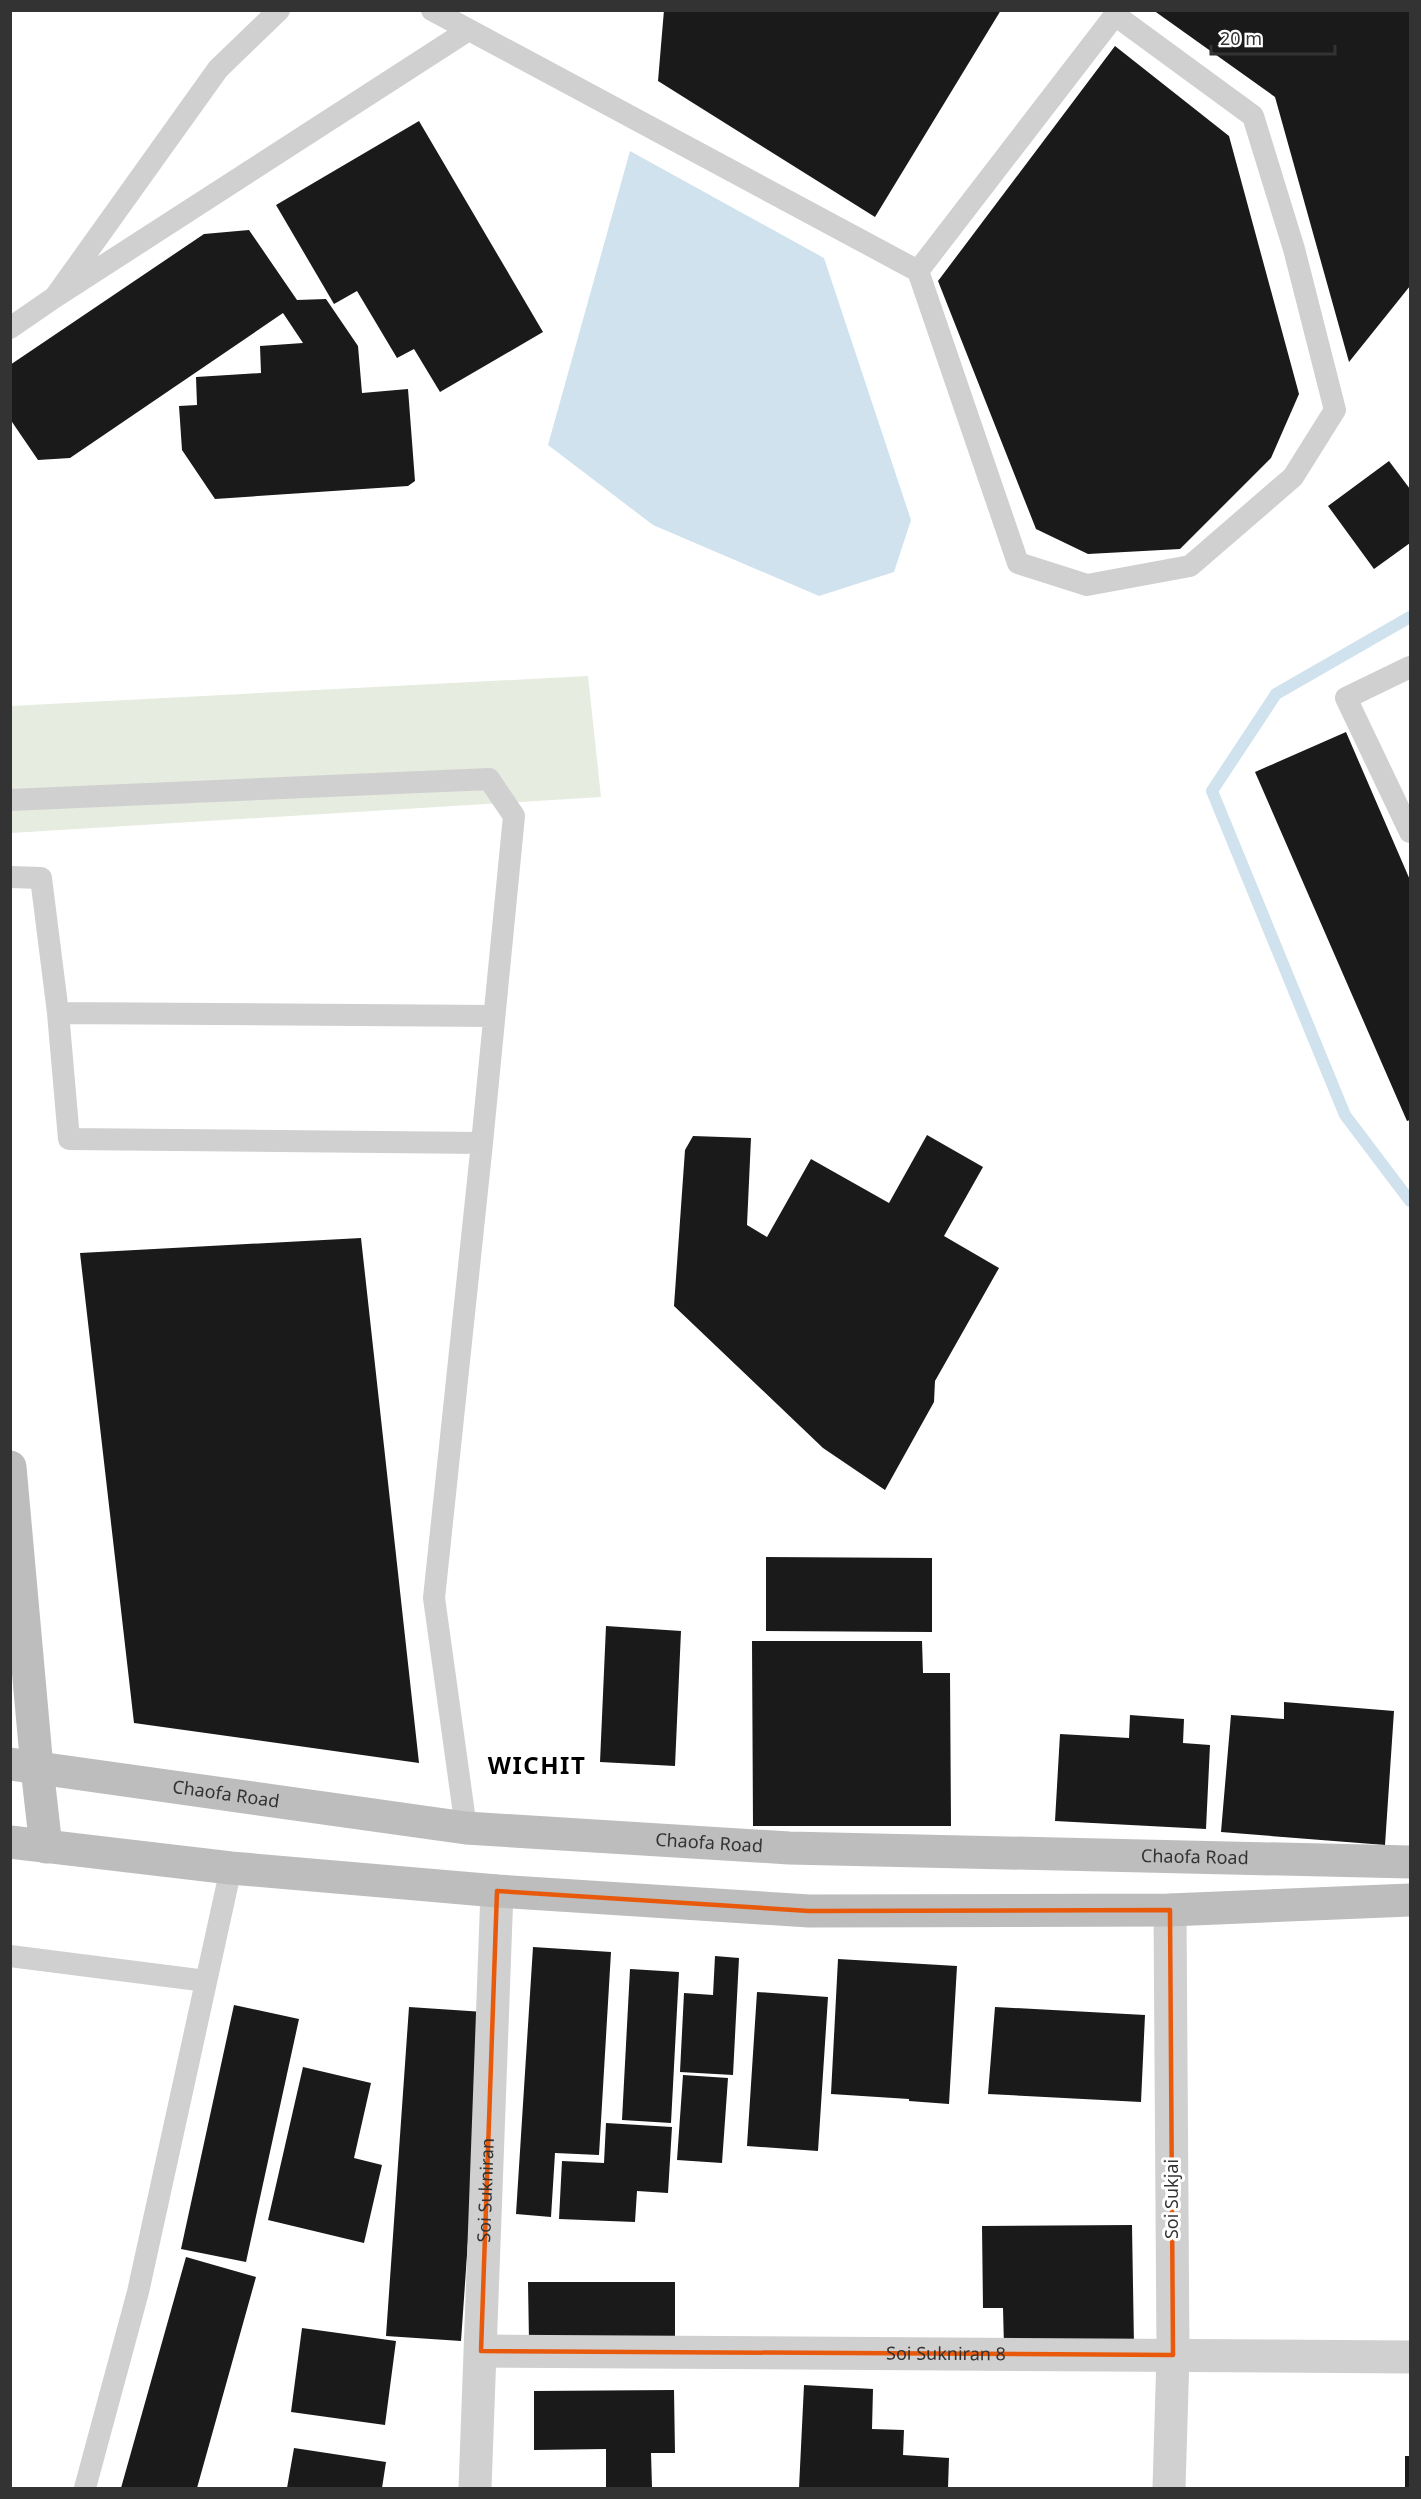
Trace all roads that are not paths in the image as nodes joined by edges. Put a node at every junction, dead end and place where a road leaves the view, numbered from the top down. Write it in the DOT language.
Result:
graph roads {
  1 [pos="279,10"];
  2 [pos="432,10"];
  3 [pos="467,31"];
  4 [pos="918,271"];
  5 [pos="55,297"];
  6 [pos="10,328"];
  7 [pos="1410,667"];
  8 [pos="10,800"];
  9 [pos="1410,831"];
  10 [pos="10,877"];
  11 [pos="58,1013"];
  12 [pos="494,1016"];
  13 [pos="482,1143"];
  14 [pos="10,1467"];
  15 [pos="24,1766"];
  16 [pos="466,1828"];
  17 [pos="10,1842"];
  18 [pos="46,1847"];
  19 [pos="1410,1862"];
  20 [pos="231,1868"];
  21 [pos="497,1891"];
  22 [pos="1410,1900"];
  23 [pos="1170,1910"];
  24 [pos="10,1956"];
  25 [pos="206,1981"];
  26 [pos="481,2351"];
  27 [pos="1173,2355"];
  28 [pos="1410,2357"];
  29 [pos="85,2488"];
  30 [pos="475,2488"];
  31 [pos="1169,2488"];
  1 -- 5 [label="lane"];
  2 -- 3 [label="lane"];
  3 -- 4 [label="lane"];
  3 -- 5 [label="lane"];
  4 -- 4 [label="lane"];
  5 -- 6 [label="lane"];
  7 -- 9 [label="lane"];
  8 -- 12 [label="lane"];
  10 -- 11 [label="lane"];
  11 -- 12 [label="lane"];
  11 -- 13 [label="lane"];
  12 -- 13 [label="lane"];
  13 -- 16 [label="lane"];
  14 -- 15 [label="main road"];
  15 -- 16 [label="main road, Chaofa Road"];
  15 -- 18 [label="main road"];
  16 -- 19 [label="main road, Chaofa Road"];
  17 -- 18 [label="main road"];
  18 -- 20 [label="main road"];
  20 -- 21 [label="main road"];
  20 -- 25 [label="lane"];
  21 -- 23 [label="main road"];
  21 -- 26 [label="street, Soi Sukniran"];
  22 -- 23 [label="main road"];
  23 -- 27 [label="street, Soi Sukjai"];
  24 -- 25 [label="lane"];
  25 -- 29 [label="lane"];
  26 -- 27 [label="street, Soi Sukniran 8"];
  26 -- 30 [label="street, Soi Sukniran"];
  27 -- 28 [label="street, Soi Sukniran 8"];
  27 -- 31 [label="street, Soi Sukjai"];
}
